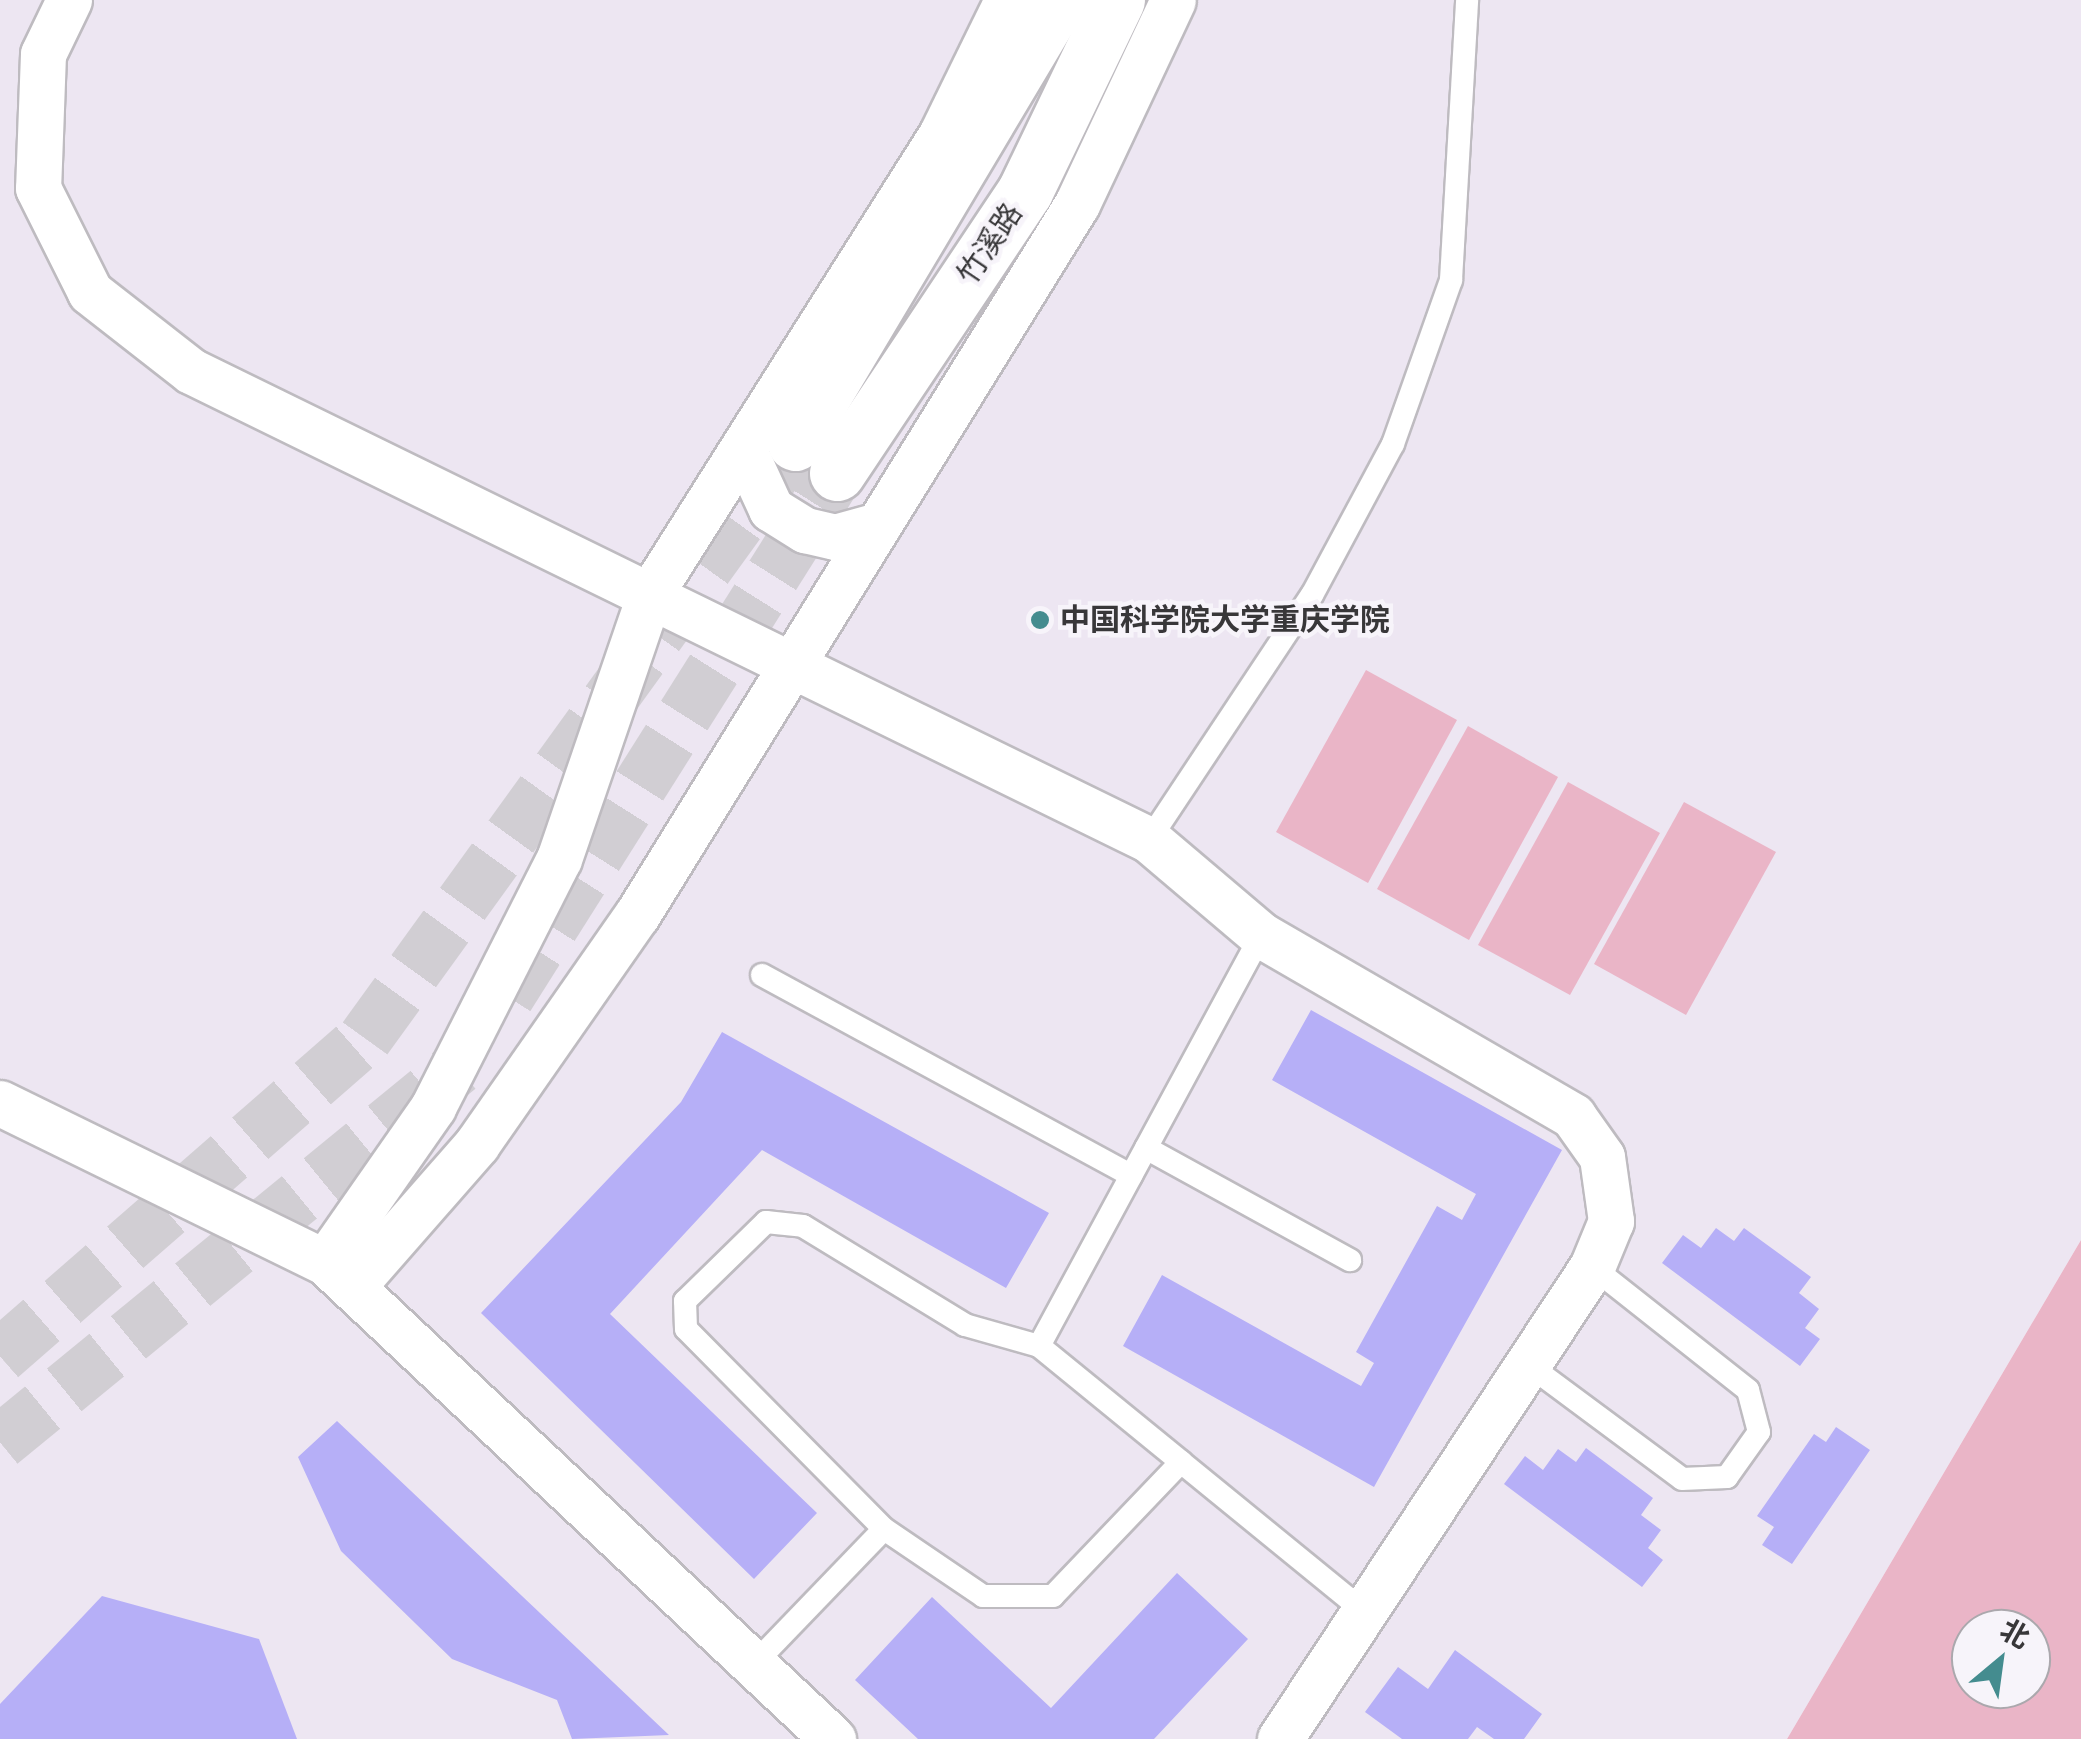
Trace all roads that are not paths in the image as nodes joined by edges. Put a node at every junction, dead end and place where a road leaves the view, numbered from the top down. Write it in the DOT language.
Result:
graph roads {
  1 [pos="69,0"];
  2 [pos="1007,0"];
  3 [pos="1059,0"];
  4 [pos="1116,0"];
  5 [pos="1173,0"];
  6 [pos="1468,0"];
  7 [pos="792,455"];
  8 [pos="878,525"];
  9 [pos="649,596"];
  10 [pos="792,665"];
  11 [pos="1149,840"];
  12 [pos="1261,935"];
  13 [pos="762,975"];
  14 [pos="0,1103"];
  15 [pos="1146,1148"];
  16 [pos="1132,1175"];
  17 [pos="1350,1260"];
  18 [pos="1592,1267"];
  19 [pos="338,1275"];
  20 [pos="1039,1346"];
  21 [pos="1530,1366"];
  22 [pos="1181,1462"];
  23 [pos="884,1529"];
  24 [pos="1365,1612"];
  25 [pos="754,1664"];
  26 [pos="1282,1738"];
  27 [pos="833,1739"];
  1 -- 9 [label="street"];
  2 -- 7 [label="street"];
  3 -- 7 [label="street, 竹溪路"];
  4 -- 7 [label="street, 竹溪路"];
  5 -- 8 [label="street"];
  6 -- 11 [label="lane"];
  7 -- 8 [label="street"];
  7 -- 9 [label="street"];
  8 -- 10 [label="street"];
  9 -- 10 [label="street"];
  9 -- 19 [label="street"];
  10 -- 11 [label="street"];
  10 -- 19 [label="street"];
  11 -- 12 [label="street"];
  12 -- 15 [label="lane"];
  12 -- 18 [label="street"];
  13 -- 16 [label="lane"];
  14 -- 19 [label="street"];
  15 -- 16 [label="lane"];
  15 -- 17 [label="lane"];
  16 -- 20 [label="lane"];
  18 -- 21 [label="street"];
  18 -- 21 [label="lane"];
  19 -- 25 [label="street"];
  20 -- 22 [label="lane"];
  20 -- 23 [label="lane"];
  21 -- 24 [label="street"];
  22 -- 23 [label="lane"];
  22 -- 24 [label="lane"];
  23 -- 25 [label="lane"];
  24 -- 26 [label="street"];
  25 -- 27 [label="street"];
}
